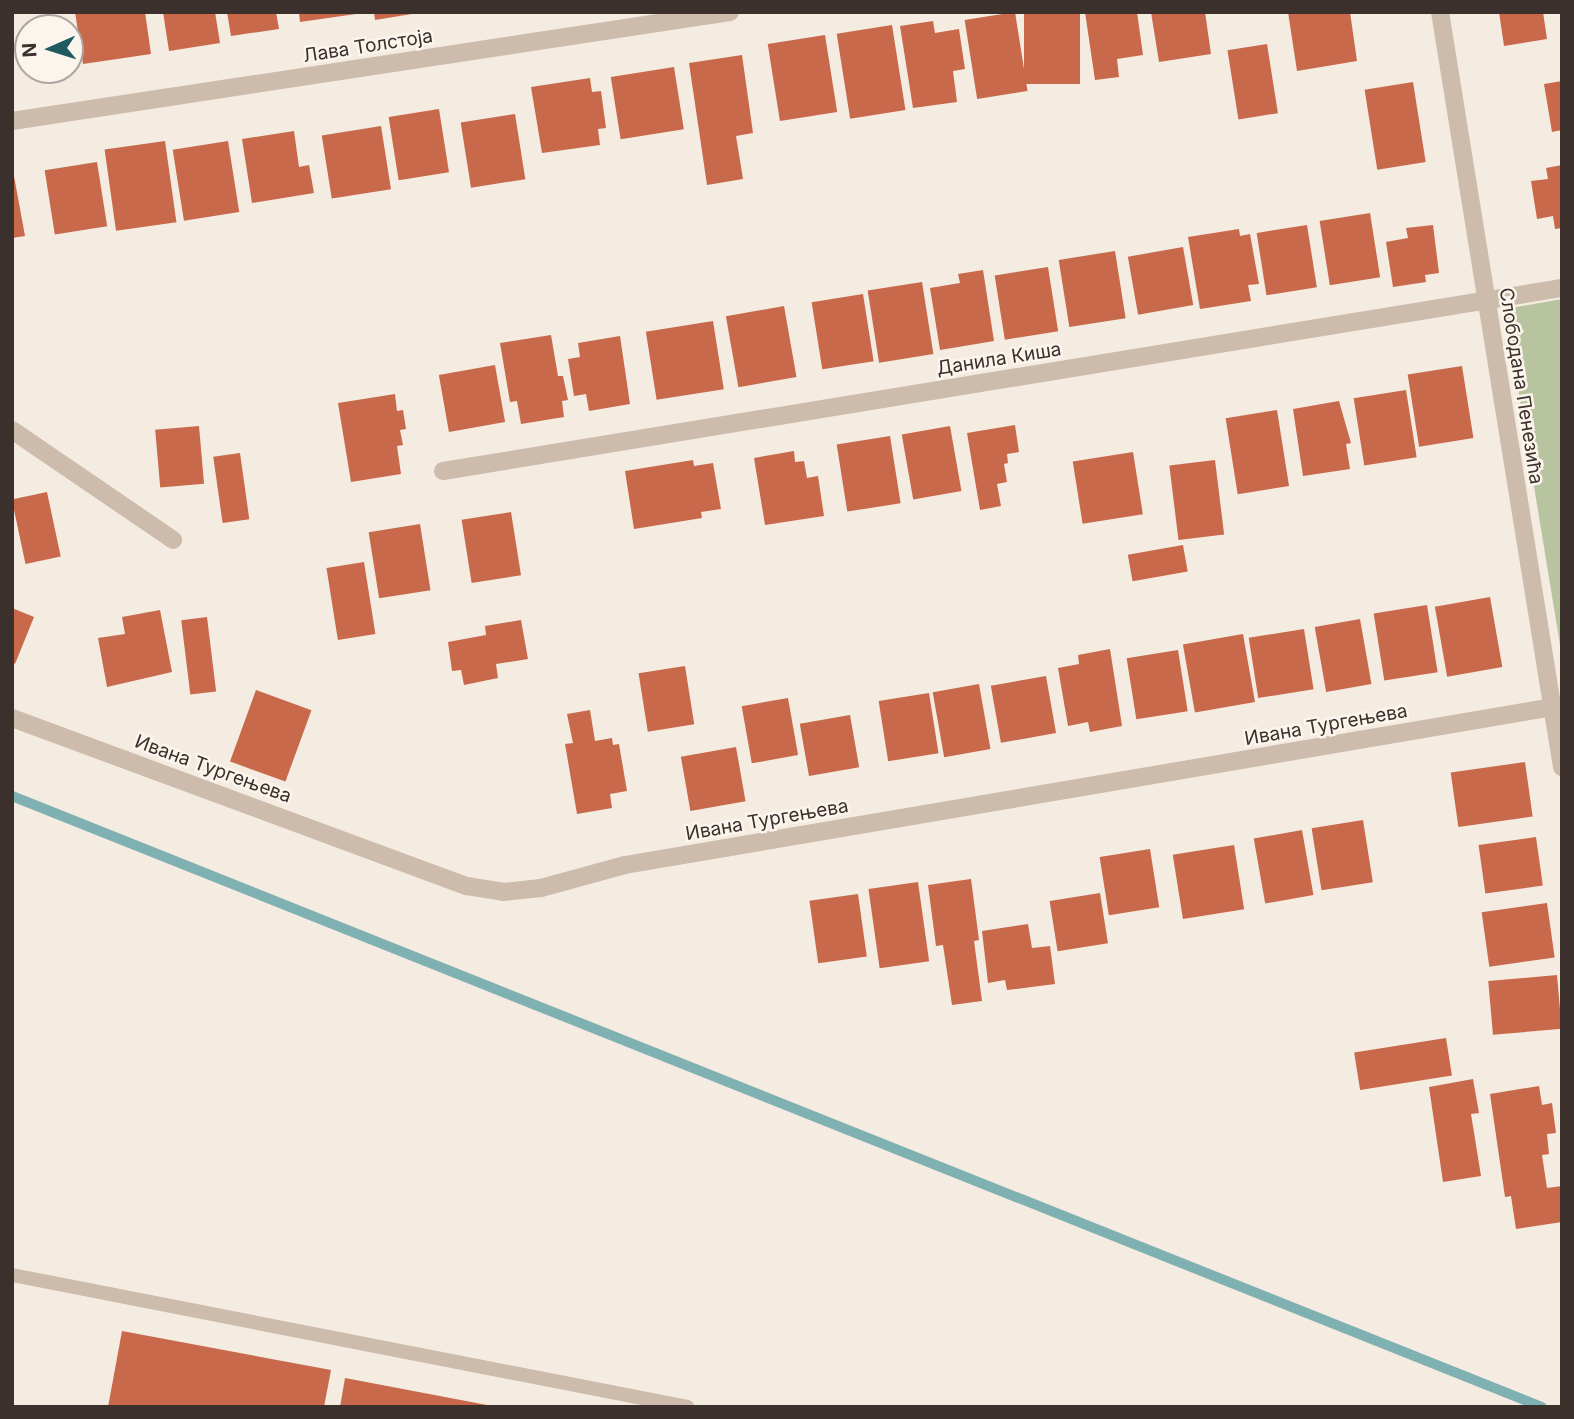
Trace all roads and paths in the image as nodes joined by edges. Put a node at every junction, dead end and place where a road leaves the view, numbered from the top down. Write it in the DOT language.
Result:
graph roads {
  1 [pos="730,12"];
  2 [pos="1440,12"];
  3 [pos="12,121"];
  4 [pos="1562,288"];
  5 [pos="1486,301"];
  6 [pos="12,430"];
  7 [pos="443,471"];
  8 [pos="173,540"];
  9 [pos="1553,707"];
  10 [pos="12,718"];
  11 [pos="1562,767"];
  12 [pos="12,1275"];
  13 [pos="687,1407"];
  1 -- 3 [label="street, Лава Толстоја"];
  2 -- 5 [label="street, Слободана Пенезића"];
  4 -- 5 [label="street, Данила Киша"];
  5 -- 7 [label="street, Данила Киша"];
  5 -- 9 [label="street, Слободана Пенезића"];
  6 -- 8 [label="street"];
  9 -- 10 [label="street, Ивана Тургењева"];
  9 -- 11 [label="street, Слободана Пенезића"];
  12 -- 13 [label="lane"];
}
